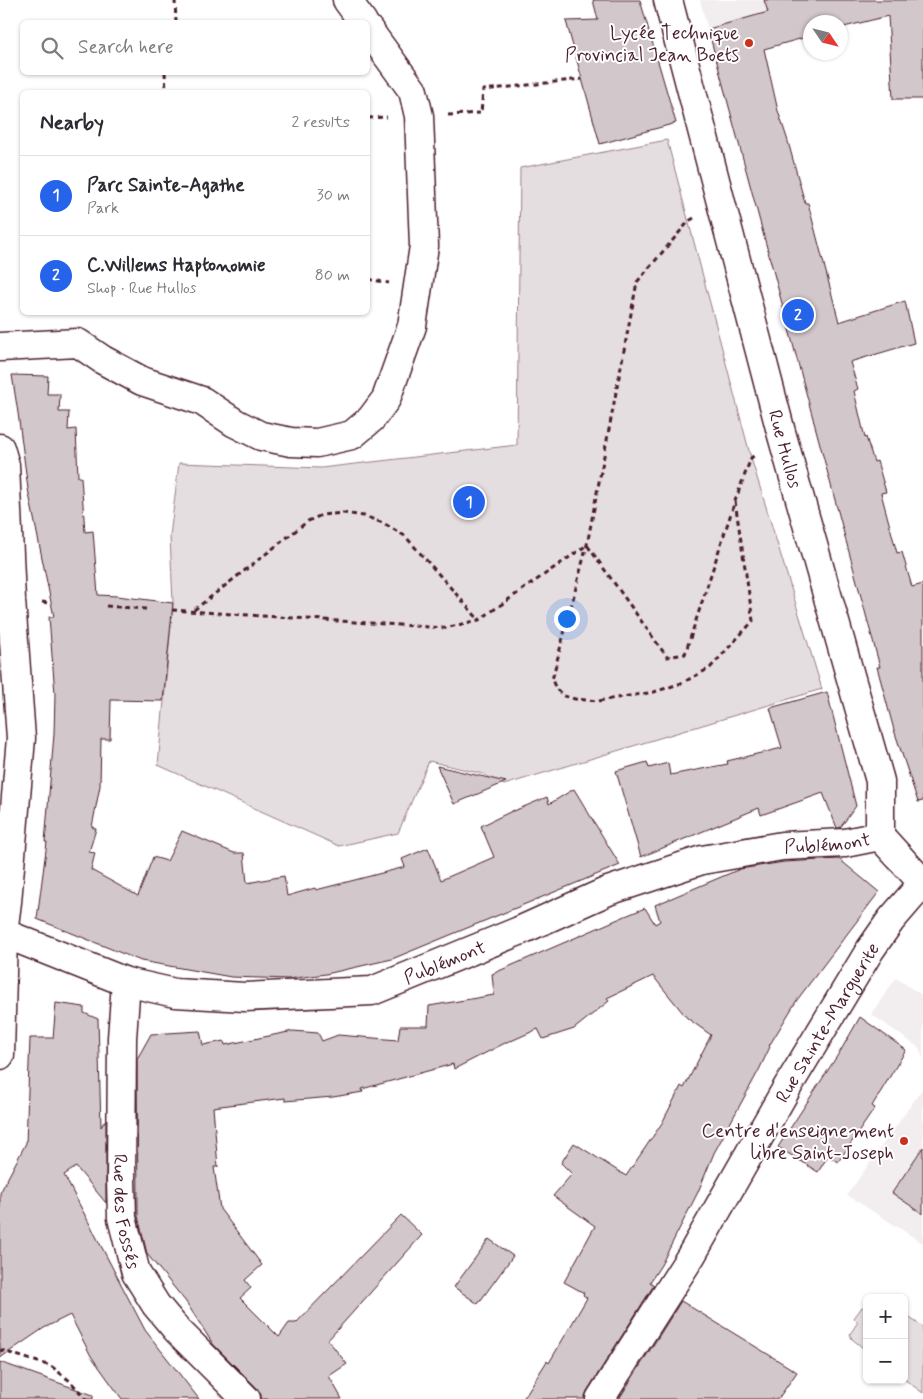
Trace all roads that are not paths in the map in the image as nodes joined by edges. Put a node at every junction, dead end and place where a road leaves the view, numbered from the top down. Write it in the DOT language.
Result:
graph roads {
  1 [pos="347,0"];
  2 [pos="668,0"];
  3 [pos="362,20"];
  4 [pos="370,31"];
  5 [pos="0,346"];
  6 [pos="0,448"];
  7 [pos="880,836"];
  8 [pos="923,883"];
  9 [pos="1,934"];
  10 [pos="126,982"];
  11 [pos="0,1055"];
  12 [pos="246,1399"];
  13 [pos="600,1399"];
  1 -- 3 [label="street"];
  2 -- 7 [label="street, Rue Hullos"];
  4 -- 5 [label="street"];
  6 -- 9 [label="street"];
  7 -- 8 [label="street"];
  7 -- 10 [label="street, Publémont"];
  8 -- 13 [label="street, Rue Sainte-Marguerite"];
  9 -- 10 [label="street, Publémont"];
  9 -- 11 [label="street"];
  10 -- 12 [label="street, Rue des Fossés"];
}
